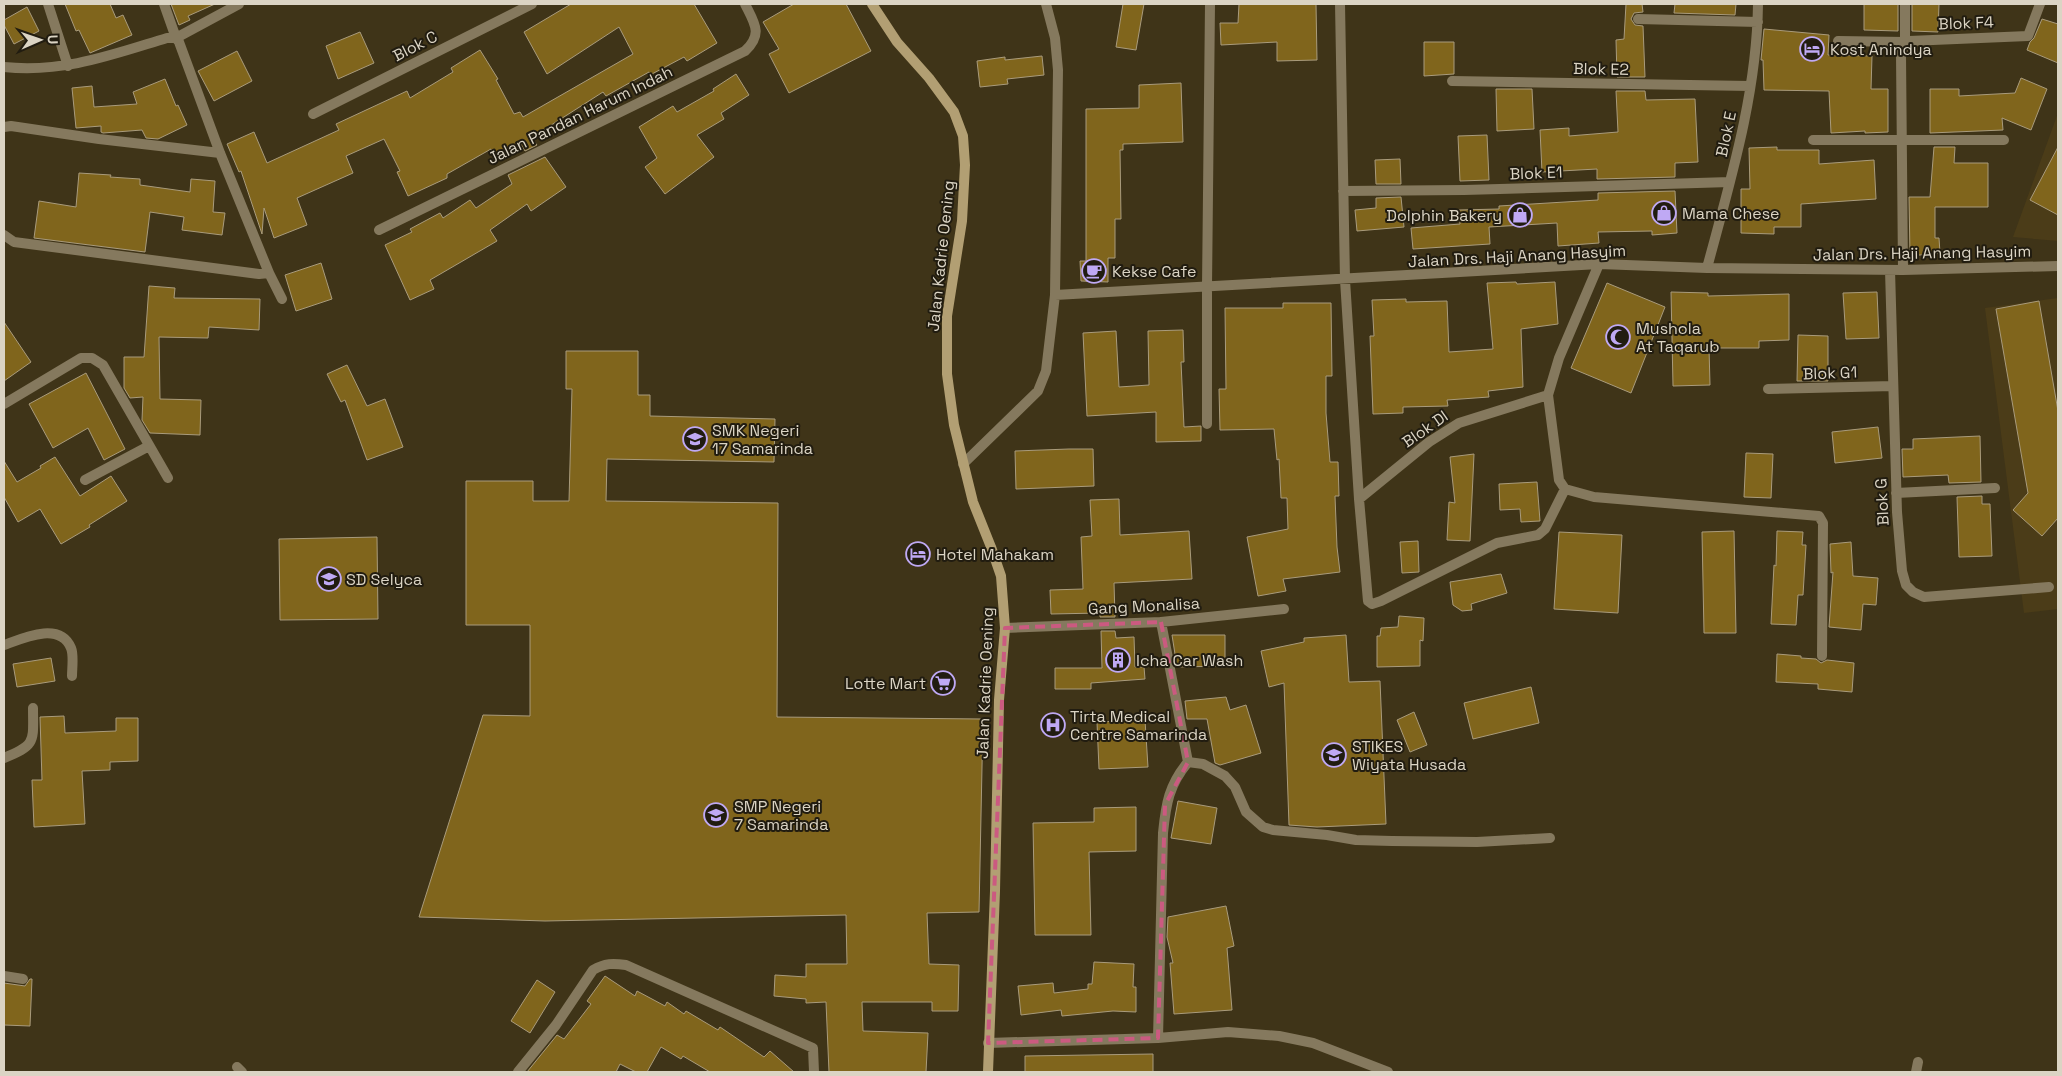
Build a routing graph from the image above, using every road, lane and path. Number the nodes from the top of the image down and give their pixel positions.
1 (48, 4) edge
2 (164, 4) edge
3 (239, 4) edge
4 (532, 4) edge
5 (745, 4) edge
6 (872, 4) edge
7 (1046, 4) edge
8 (1210, 4) edge
9 (1340, 4) edge
10 (1758, 4) edge
11 (1905, 4) edge
12 (2040, 4) edge
13 (1638, 19) dead end
14 (1758, 22) junction
15 (176, 38) junction
16 (1838, 41) dead end
17 (1905, 42) junction
18 (68, 66) junction
19 (4, 67) edge
20 (1452, 81) dead end
21 (1750, 86) junction
22 (313, 114) dead end
23 (4, 127) edge
24 (1813, 140) dead end
25 (2004, 140) dead end
26 (1902, 141) junction
27 (220, 153) junction
28 (1730, 182) junction
29 (1343, 191) junction
30 (378, 230) dead end
31 (4, 235) edge
32 (1599, 264) junction
33 (2058, 266) edge
34 (1707, 268) junction
35 (1890, 270) junction
36 (1903, 270) junction
37 (270, 273) junction
38 (1344, 280) junction
39 (1207, 286) junction
40 (1055, 295) junction
41 (282, 299) dead end
42 (1893, 386) junction
43 (1768, 389) dead end
44 (1548, 395) junction
45 (4, 404) edge
46 (1207, 424) dead end
47 (149, 446) junction
48 (964, 464) junction
49 (168, 478) dead end
50 (85, 480) dead end
51 (1995, 488) dead end
52 (1565, 489) junction
53 (1896, 493) junction
54 (1359, 499) junction
55 (2050, 587) dead end
56 (1284, 609) dead end
57 (1160, 622) junction
58 (1005, 628) junction
59 (4, 645) edge
60 (1822, 656) dead end
61 (72, 676) dead end
62 (32, 708) dead end
63 (4, 758) edge
64 (1188, 762) junction
65 (1550, 838) dead end
66 (4, 976) edge
67 (24, 979) dead end
68 (1158, 1038) junction
69 (988, 1043) junction
70 (518, 1072) edge
71 (814, 1072) edge
72 (988, 1072) edge
73 (1388, 1072) edge

1 - 18 street
2 - 15 street
3 - 15 street
4 - 22 street, Blok C
5 - 30 street, Jalan Pandan Harum Indah
6 - 48 main road, Jalan Kadrie Oening
7 - 40 street
8 - 39 street
9 - 29 street
10 - 14 street, Blok E
11 - 17 street
12 - 17 street, Blok F4
13 - 14 street
14 - 21 street, Blok E
15 - 18 street
15 - 27 street
16 - 17 street, Blok F4
17 - 26 street
18 - 19 street
20 - 21 street, Blok E2
21 - 28 street, Blok E
23 - 27 street
24 - 26 street
25 - 26 street
26 - 36 street
27 - 37 street
28 - 29 street, Blok E1
28 - 34 street, Blok E
29 - 38 street
31 - 37 street
32 - 34 street, Jalan Drs. Haji Anang Hasyim
32 - 38 street, Jalan Drs. Haji Anang Hasyim
32 - 44 street
33 - 36 street, Jalan Drs. Haji Anang Hasyim
34 - 35 street, Jalan Drs. Haji Anang Hasyim
35 - 36 street, Jalan Drs. Haji Anang Hasyim
35 - 42 street, Blok G
37 - 41 street
38 - 39 street, Jalan Drs. Haji Anang Hasyim
38 - 54 street
39 - 40 street, Jalan Drs. Haji Anang Hasyim
39 - 46 street
40 - 48 street
42 - 43 street, Blok G1
42 - 53 street, Blok G
44 - 52 street
44 - 54 street, Blok DI
45 - 47 street
47 - 49 street
47 - 50 street
48 - 58 main road, Jalan Kadrie Oening
51 - 53 street
52 - 54 street
52 - 60 street
53 - 55 street, Blok G
56 - 57 street, Gang Monalisa
57 - 58 street, Gang Monalisa
57 - 64 street
58 - 69 main road, Jalan Kadrie Oening
59 - 61 street
62 - 63 street
64 - 65 street
64 - 68 street
66 - 67 street
68 - 69 street
68 - 73 street
69 - 72 main road, Jalan Kadrie Oening
70 - 71 street

